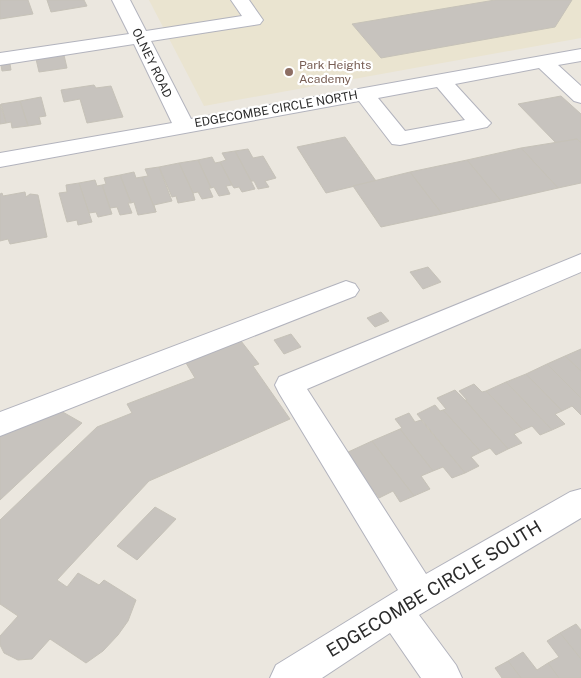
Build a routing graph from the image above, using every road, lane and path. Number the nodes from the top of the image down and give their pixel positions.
1 (121, 0) edge
2 (240, 0) edge
3 (139, 36) junction
4 (581, 55) edge
5 (0, 59) edge
6 (543, 62) junction
7 (441, 80) junction
8 (364, 94) junction
9 (581, 97) edge
10 (184, 126) junction
11 (0, 160) edge
12 (581, 262) edge
13 (346, 290) dead end
14 (0, 424) edge
15 (581, 502) edge
16 (407, 602) junction
17 (289, 678) edge
18 (443, 678) edge

1 - 3 street, OLNEY ROAD
2 - 3 street
3 - 5 street
3 - 10 street, OLNEY ROAD
4 - 6 street, EDGECOMBE CIRCLE NORTH
6 - 7 street, EDGECOMBE CIRCLE NORTH
6 - 9 street
7 - 8 street, EDGECOMBE CIRCLE NORTH
7 - 8 street
8 - 10 street, EDGECOMBE CIRCLE NORTH
10 - 11 street, EDGECOMBE CIRCLE NORTH
12 - 16 street
13 - 14 street
15 - 16 street, EDGECOMBE CIRCLE SOUTH
16 - 17 street, EDGECOMBE CIRCLE SOUTH
16 - 18 street

